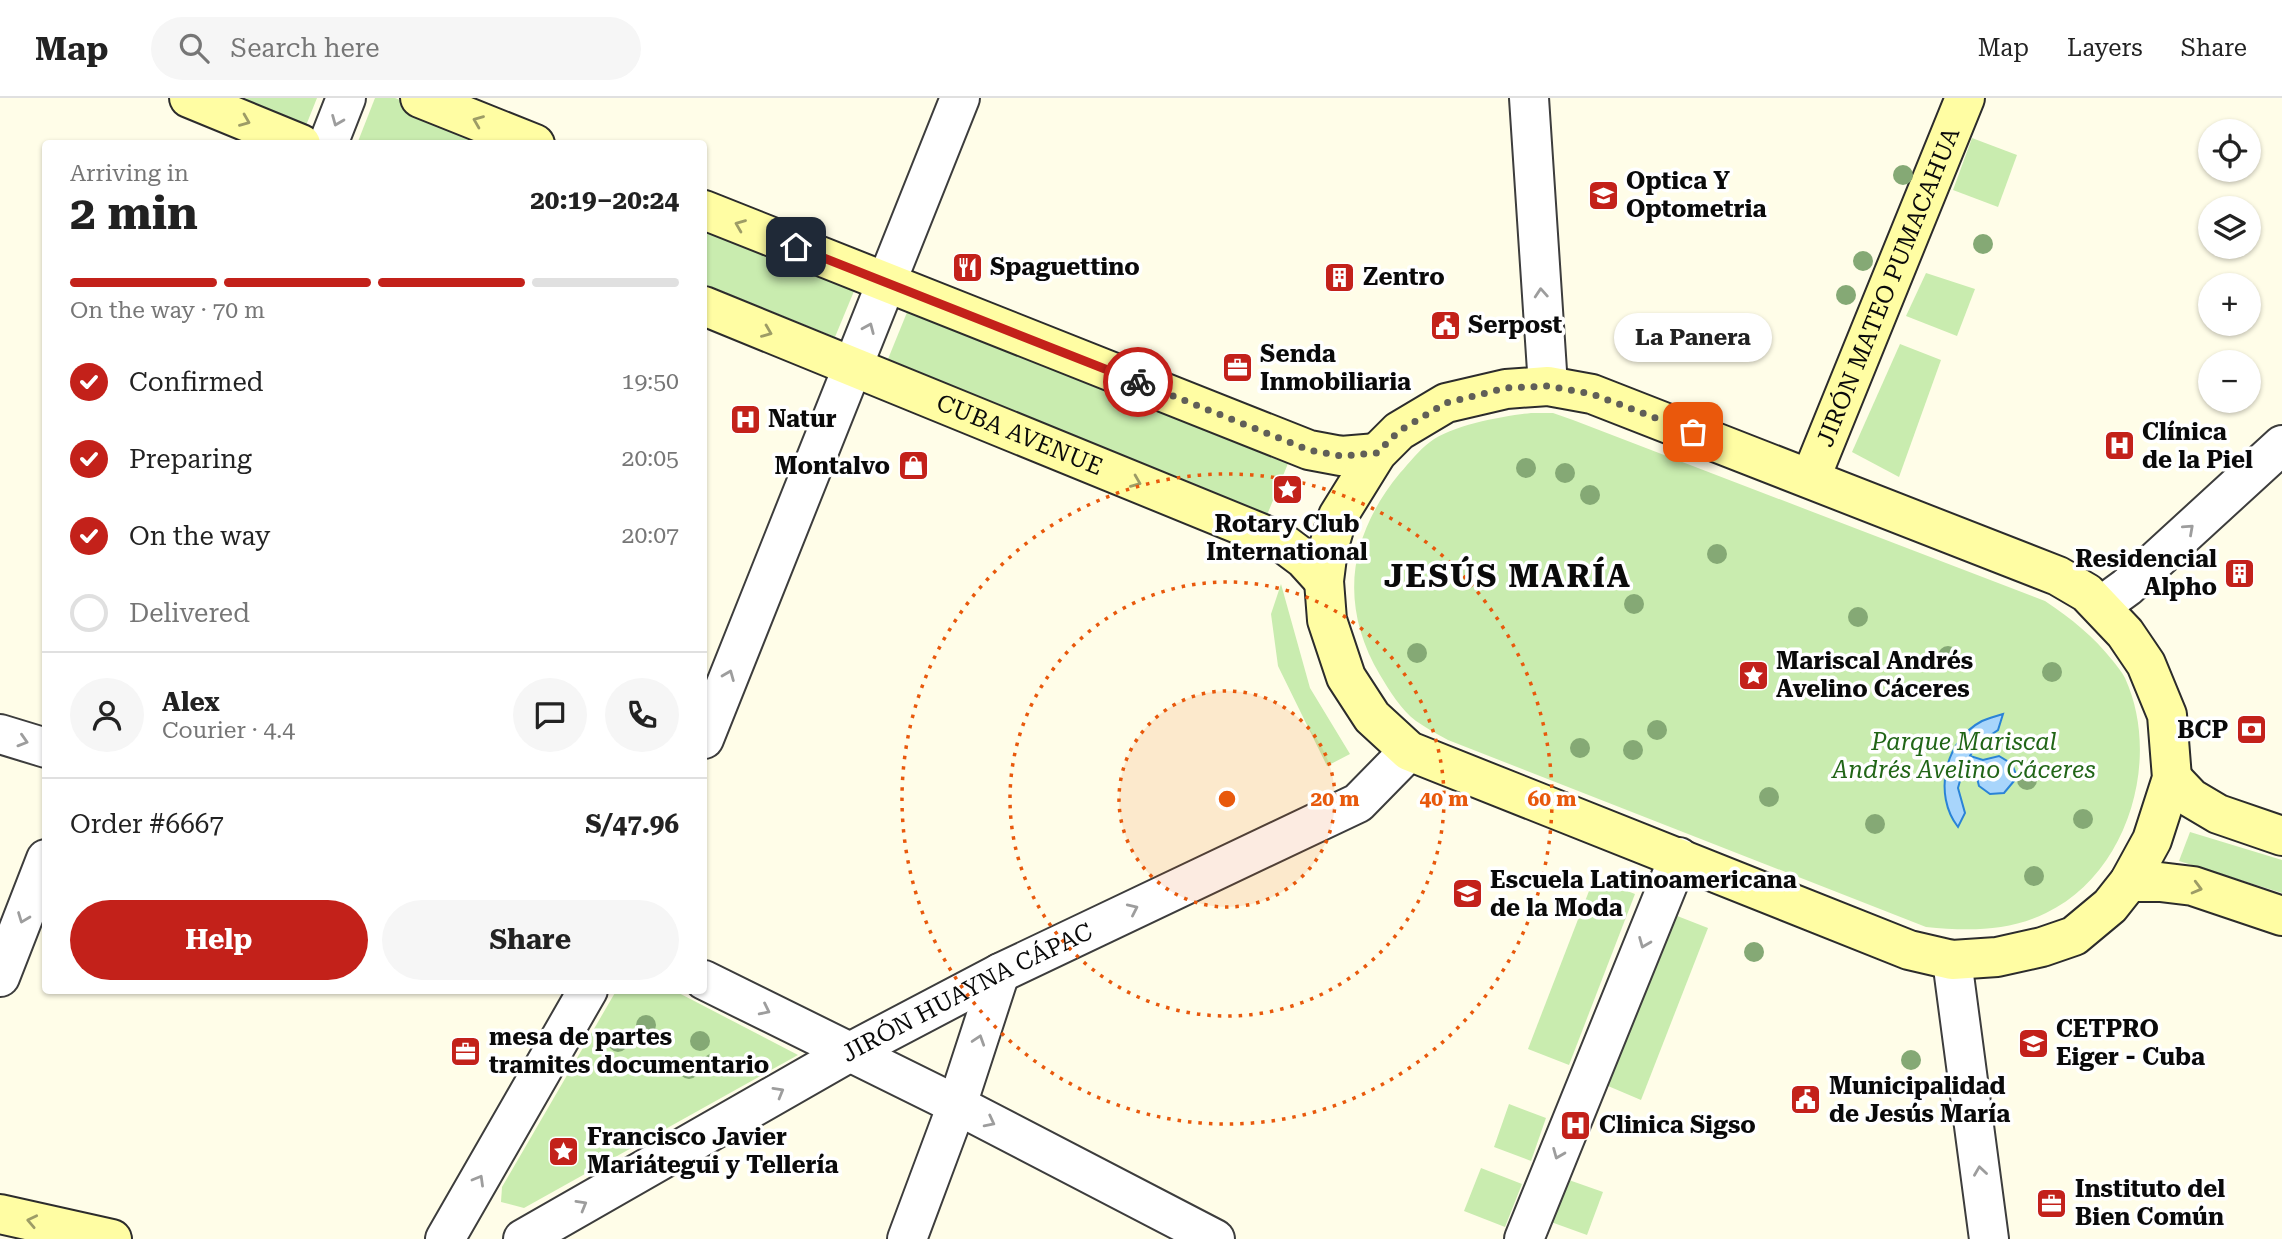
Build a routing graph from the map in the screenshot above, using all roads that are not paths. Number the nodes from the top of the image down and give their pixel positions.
1 (189, 98) edge
2 (346, 98) edge
3 (420, 98) edge
4 (960, 98) edge
5 (1529, 98) edge
6 (1965, 98) edge
7 (291, 140) edge
8 (330, 140) edge
9 (525, 140) edge
10 (707, 211) edge
11 (888, 283) junction
12 (707, 307) edge
13 (853, 367) junction
14 (1548, 386) junction
15 (2282, 445) edge
16 (1377, 453) junction
17 (1811, 477) junction
18 (1324, 581) junction
19 (2101, 606) junction
20 (707, 732) edge
21 (0, 734) edge
22 (42, 747) edge
23 (1409, 751) junction
24 (2172, 778) junction
25 (2282, 836) edge
26 (1679, 857) junction
27 (42, 869) edge
28 (2129, 882) junction
29 (2282, 916) edge
30 (1952, 960) junction
31 (1000, 973) junction
32 (0, 977) edge
33 (707, 981) edge
34 (586, 994) edge
35 (850, 1052) junction
36 (957, 1105) junction
37 (0, 1214) edge
38 (112, 1239) edge
39 (445, 1239) edge
40 (523, 1239) edge
41 (907, 1239) edge
42 (1215, 1239) edge
43 (1524, 1239) edge
44 (1989, 1239) edge

1 -> 7 main road
2 -> 8 street
9 -> 3 main road
4 - 11 street
14 -> 5 street
6 - 17 main road, JIRÓN MATEO PUMACAHUA
11 -> 10 main road
13 -> 11 street
11 - 16 main road
12 -> 13 main road, CUBA AVENUE
13 -> 18 main road, CUBA AVENUE
20 -> 13 street
14 - 16 main road
14 - 17 main road
19 -> 15 street
16 - 18 main road
17 - 19 main road
18 - 23 main road
19 - 24 main road
21 -> 22 street
23 - 26 main road
31 -> 23 street, JIRÓN HUAYNA CÁPAC
24 - 25 main road
24 - 28 main road
26 - 30 main road
26 -> 43 street
27 -> 32 street
28 -> 29 main road
28 - 30 main road
44 -> 30 street
31 - 35 street, JIRÓN HUAYNA CÁPAC
36 -> 31 street
33 -> 35 street
39 -> 34 street
35 - 36 street
40 -> 35 street, JIRÓN HUAYNA CÁPAC
36 - 41 street
36 -> 42 street
38 -> 37 main road

